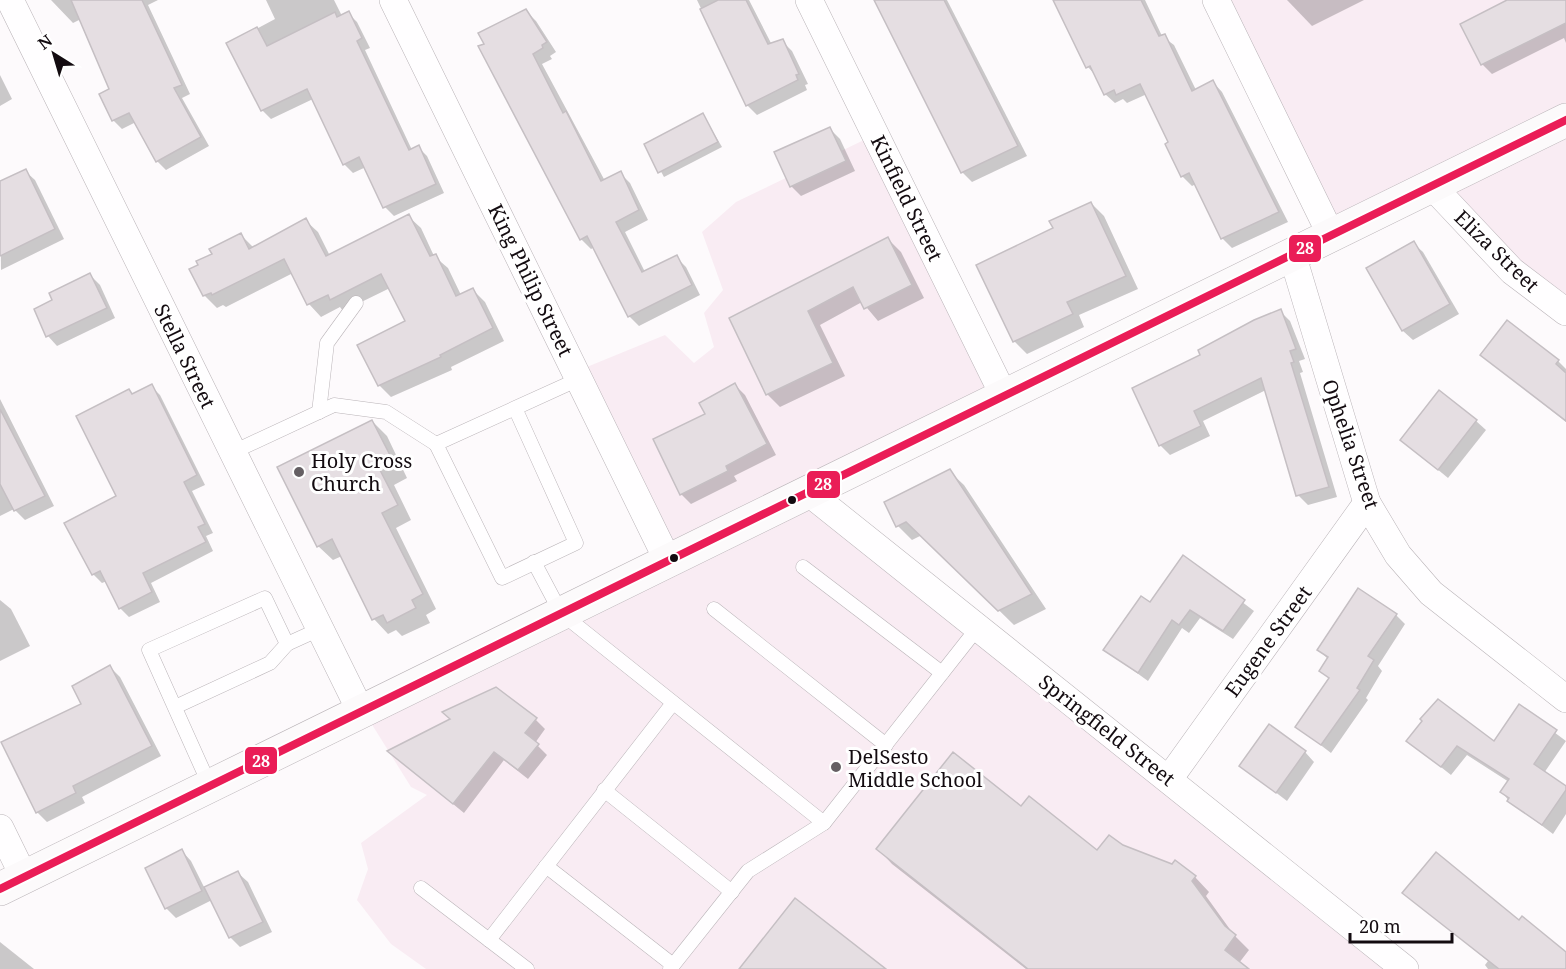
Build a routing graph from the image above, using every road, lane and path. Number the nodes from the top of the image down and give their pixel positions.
1 (10, 0) edge
2 (393, 0) edge
3 (809, 0) edge
4 (1216, 0) edge
5 (1566, 120) edge
6 (1432, 186) junction
7 (1331, 235) junction
8 (1292, 254) junction
9 (356, 303) dead end
10 (1566, 312) edge
11 (579, 380) junction
12 (1004, 396) junction
13 (515, 408) junction
14 (319, 412) junction
15 (436, 444) junction
16 (232, 452) junction
17 (808, 492) junction
18 (1367, 503) junction
19 (668, 561) junction
20 (534, 562) junction
21 (803, 567) dead end
22 (714, 609) dead end
23 (561, 613) junction
24 (979, 626) junction
25 (320, 629) junction
26 (287, 644) junction
27 (942, 673) junction
28 (1566, 699) edge
29 (673, 703) junction
30 (175, 706) junction
31 (360, 712) junction
32 (886, 744) junction
33 (1169, 779) junction
34 (210, 786) junction
35 (604, 790) junction
36 (824, 823) junction
37 (0, 828) edge
38 (546, 866) junction
39 (12, 883) edge
40 (421, 888) dead end
41 (732, 892) junction
42 (489, 940) junction
43 (671, 967) edge
44 (527, 969) edge
45 (1405, 969) edge

1 - 16 street, Stella Street
2 - 11 street, King Philip Street
3 - 12 street, Kinfield Street
4 - 7 street
5 - 6 main road
6 - 7 main road
6 - 10 street, Eliza Street
7 - 8 main road
8 - 12 main road
8 - 18 street, Ophelia Street
9 - 14 lane
11 - 13 lane
11 - 19 street, King Philip Street
12 - 17 main road
13 - 15 lane
13 - 20 lane
14 - 15 lane
14 - 16 lane
15 - 20 lane
16 - 25 street, Stella Street
17 - 19 main road
17 - 24 street, Springfield Street
18 - 28 street, Ophelia Street
18 - 33 street, Eugene Street
19 - 23 main road
20 - 23 lane
21 - 27 lane
22 - 32 lane
23 - 29 lane
23 - 31 main road
24 - 27 lane
24 - 33 street, Springfield Street
25 - 26 lane
25 - 31 street, Stella Street
26 - 30 lane
26 - 30 lane
27 - 32 lane
29 - 35 lane
29 - 36 lane
30 - 34 lane
31 - 34 main road
32 - 36 lane
33 - 45 street, Springfield Street
34 - 39 main road
35 - 38 lane
35 - 41 lane
36 - 41 lane
37 - 39 street
38 - 42 lane
38 - 43 lane
40 - 42 lane
41 - 43 lane
42 - 44 lane

